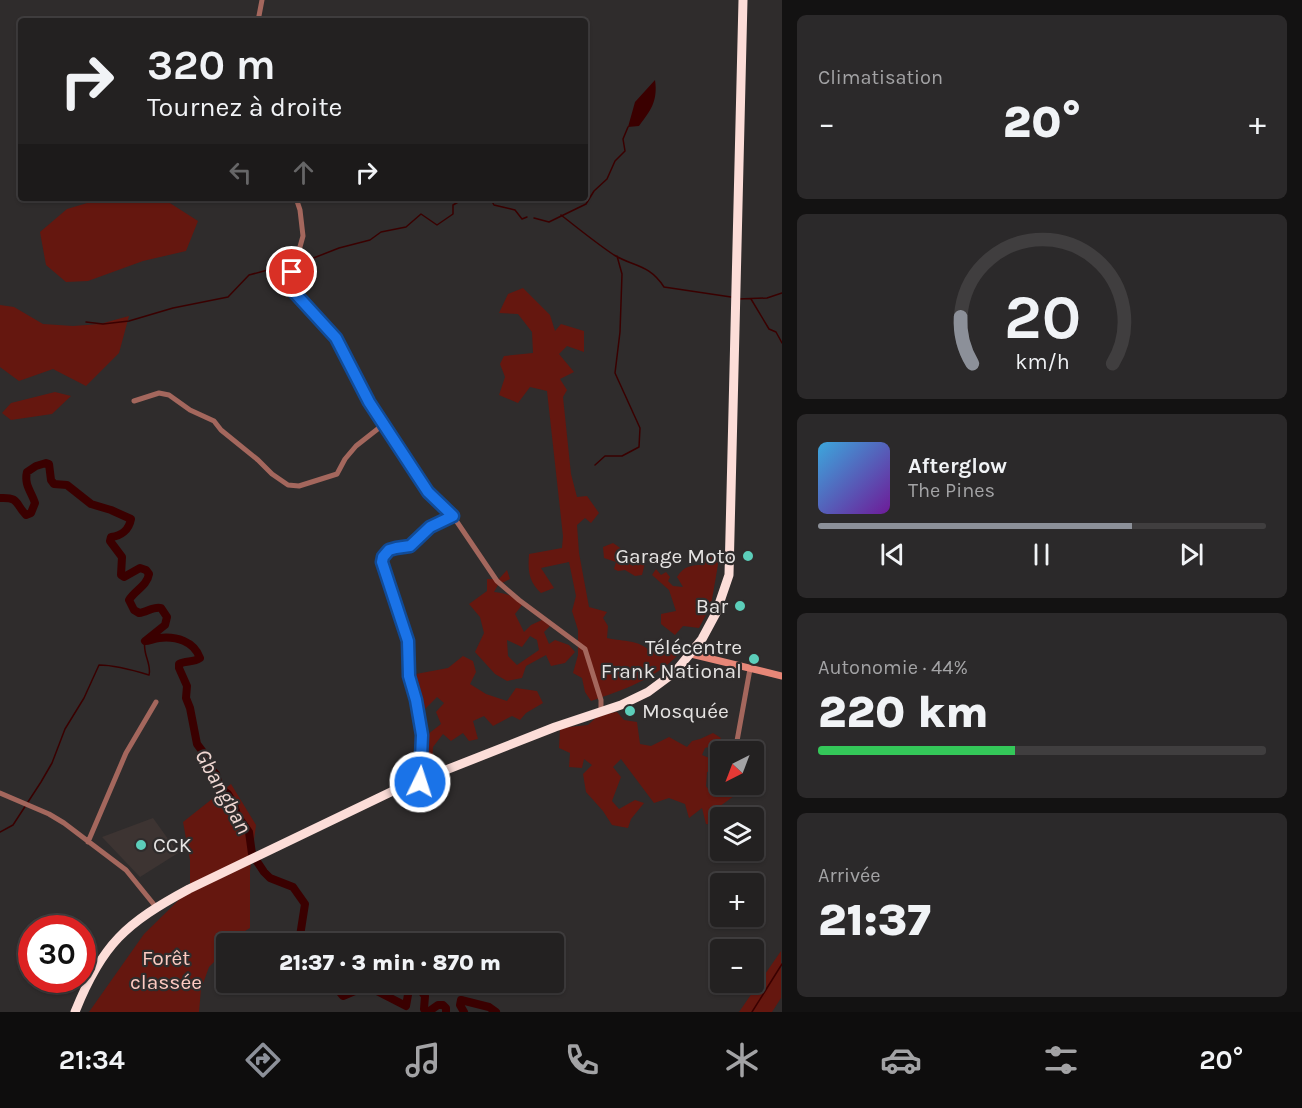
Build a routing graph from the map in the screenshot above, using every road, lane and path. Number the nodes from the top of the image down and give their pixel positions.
1 (262, 0) edge
2 (743, 0) edge
3 (259, 18) edge
4 (297, 201) edge
5 (134, 401) dead end
6 (384, 424) junction
7 (453, 516) junction
8 (691, 654) junction
9 (750, 669) junction
10 (782, 676) edge
11 (156, 702) dead end
12 (601, 712) junction
13 (737, 741) edge
14 (420, 782) junction
15 (0, 793) edge
16 (88, 842) junction
17 (156, 906) junction
18 (75, 1012) edge

1 - 3 street
2 - 8 highway
4 - 6 street
5 - 6 street
6 - 7 street
7 - 12 street
7 - 14 street
8 - 9 street
8 - 12 highway
9 - 10 street
9 - 13 street
11 - 16 street
12 - 14 highway
14 - 17 highway
15 - 16 street
16 - 17 street
17 - 18 highway

